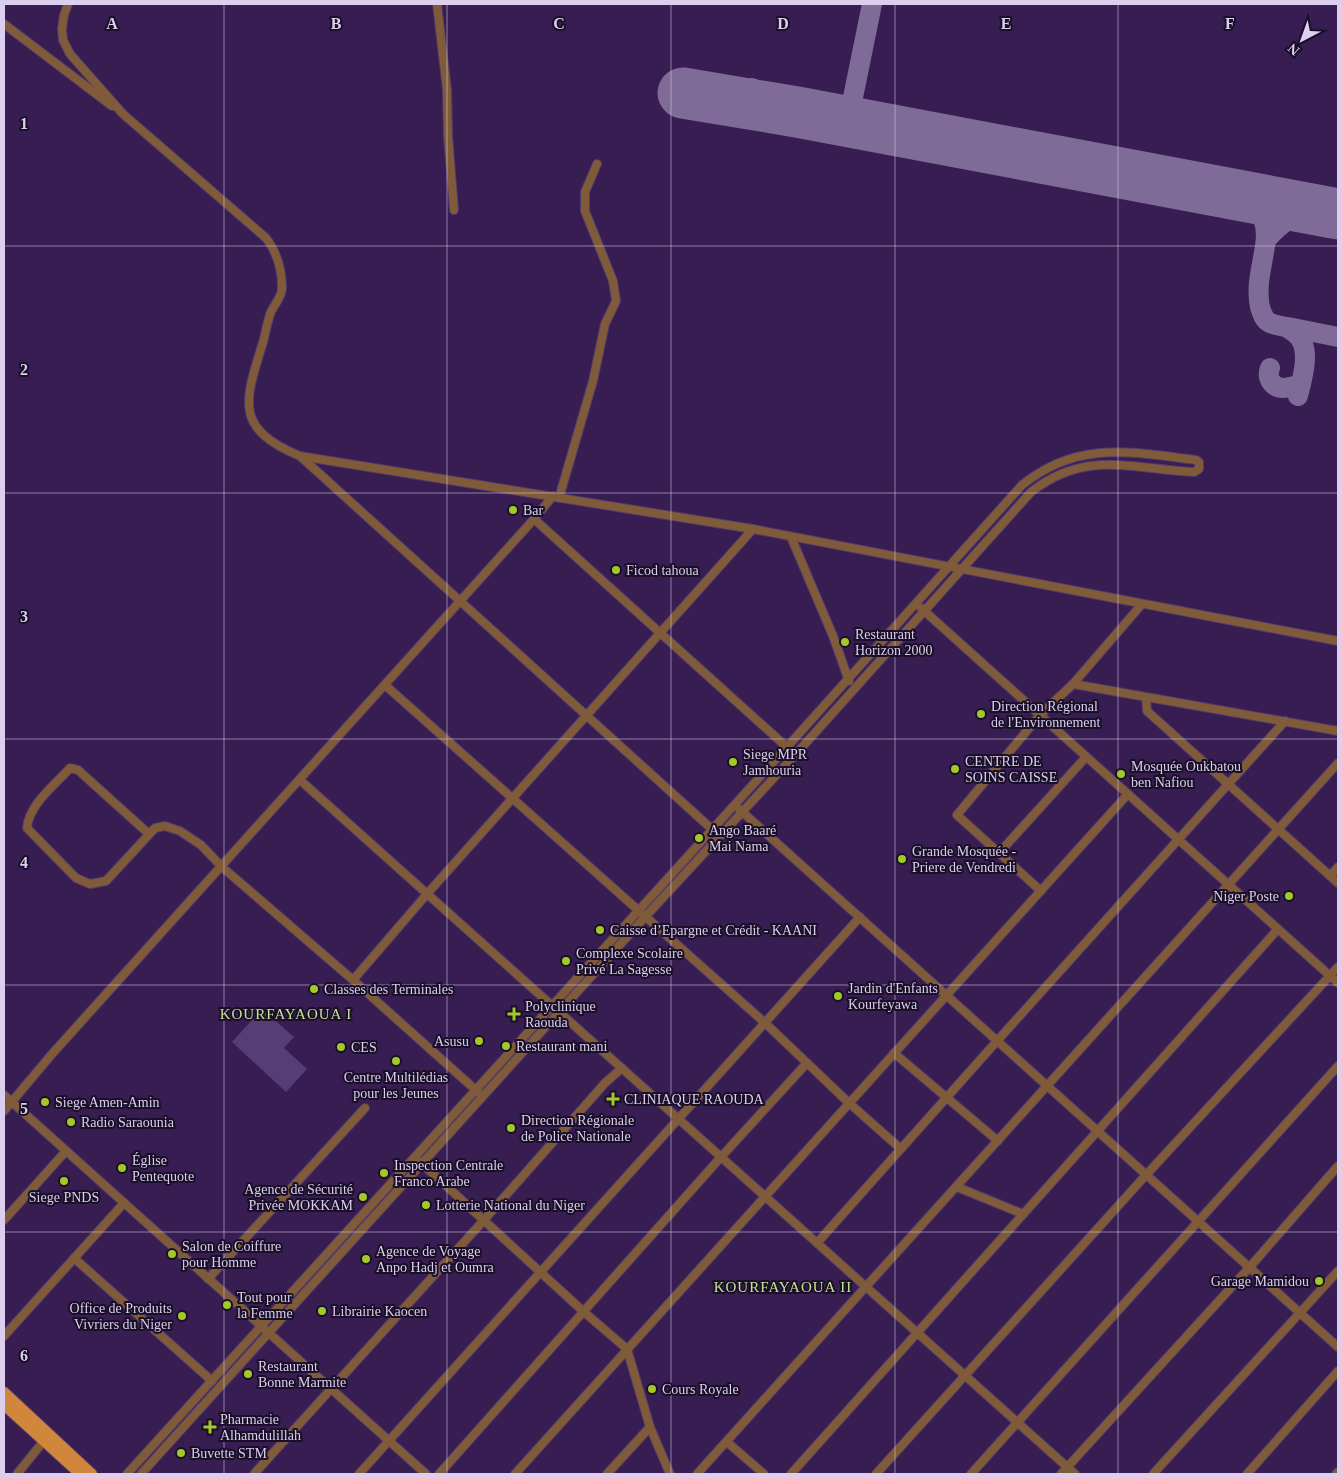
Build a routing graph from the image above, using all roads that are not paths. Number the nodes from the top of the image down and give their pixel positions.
1 (68, 4) edge
2 (437, 4) edge
3 (4, 24) edge
4 (123, 114) junction
5 (597, 164) dead end
6 (454, 210) dead end
7 (300, 456) junction
8 (556, 497) junction
9 (534, 519) junction
10 (753, 529) junction
11 (791, 537) junction
12 (949, 566) junction
13 (962, 568) junction
14 (460, 601) junction
15 (916, 604) junction
16 (1142, 604) junction
17 (924, 611) junction
18 (659, 634) junction
19 (1338, 642) edge
20 (848, 678) junction
21 (1073, 684) junction
22 (385, 685) junction
23 (852, 690) junction
24 (1146, 697) junction
25 (1040, 715) junction
26 (586, 716) junction
27 (1285, 722) junction
28 (1338, 731) edge
29 (787, 748) junction
30 (795, 755) junction
31 (1086, 757) junction
32 (1338, 763) edge
33 (300, 780) junction
34 (1228, 785) junction
35 (1128, 794) junction
36 (512, 798) junction
37 (734, 804) junction
38 (742, 812) junction
39 (712, 829) junction
40 (1278, 829) junction
41 (149, 834) junction
42 (720, 836) junction
43 (1179, 840) junction
44 (999, 854) junction
45 (222, 867) junction
46 (1338, 868) edge
47 (1330, 876) junction
48 (1338, 883) edge
49 (1229, 885) junction
50 (1041, 891) junction
51 (427, 894) junction
52 (638, 911) junction
53 (645, 917) junction
54 (860, 917) junction
55 (1278, 929) junction
56 (598, 954) junction
57 (605, 961) junction
58 (1338, 967) edge
59 (1330, 976) junction
60 (353, 980) junction
61 (1338, 983) edge
62 (946, 996) junction
63 (552, 1005) junction
64 (559, 1012) junction
65 (764, 1022) junction
66 (997, 1041) junction
67 (894, 1053) junction
68 (807, 1064) junction
69 (1338, 1066) edge
70 (622, 1068) junction
71 (1047, 1086) junction
72 (475, 1090) junction
73 (4, 1095) edge
74 (483, 1097) junction
75 (946, 1098) junction
76 (12, 1103) junction
77 (849, 1103) junction
78 (365, 1108) dead end
79 (4, 1112) edge
80 (678, 1119) junction
81 (1097, 1131) junction
82 (998, 1141) junction
83 (900, 1149) junction
84 (66, 1151) junction
85 (414, 1157) junction
86 (721, 1157) junction
87 (422, 1164) junction
88 (1338, 1166) edge
89 (1146, 1175) junction
90 (957, 1187) junction
91 (765, 1196) junction
92 (124, 1203) junction
93 (1023, 1214) junction
94 (4, 1220) edge
95 (484, 1220) junction
96 (1198, 1222) junction
97 (817, 1243) junction
98 (74, 1258) junction
99 (1249, 1268) junction
100 (1338, 1271) edge
101 (541, 1273) junction
102 (208, 1279) junction
103 (866, 1287) junction
104 (584, 1312) junction
105 (1300, 1313) junction
106 (261, 1326) junction
107 (268, 1333) junction
108 (917, 1333) junction
109 (4, 1336) edge
110 (1338, 1347) edge
111 (627, 1349) junction
112 (1338, 1371) edge
113 (965, 1376) junction
114 (212, 1381) junction
115 (331, 1389) junction
116 (4, 1392) edge
117 (4, 1405) edge
118 (1017, 1422) junction
119 (650, 1426) junction
120 (43, 1442) junction
121 (390, 1442) junction
122 (727, 1442) junction
123 (1068, 1468) junction
124 (17, 1474) edge
125 (80, 1474) edge
126 (92, 1474) edge
127 (127, 1474) edge
128 (141, 1474) edge
129 (254, 1474) edge
130 (359, 1474) edge
131 (426, 1474) edge
132 (439, 1474) edge
133 (516, 1474) edge
134 (607, 1474) edge
135 (670, 1474) edge
136 (697, 1474) edge
137 (764, 1474) edge
138 (791, 1474) edge
139 (876, 1474) edge
140 (971, 1474) edge
141 (1061, 1474) edge
142 (1075, 1474) edge
143 (1153, 1474) edge
144 (1247, 1474) edge

1 - 4 street
2 - 6 street
3 - 4 street
4 - 7 street
5 - 8 street
7 - 8 street
7 - 14 street
8 - 9 street
8 - 10 street
9 - 14 street
9 - 18 street
10 - 11 street
10 - 18 street
11 - 12 street
11 - 20 street
12 - 13 street
12 - 13 street
12 - 15 street
13 - 16 street
13 - 17 street
14 - 22 street
14 - 26 street
15 - 17 street
15 - 20 street
16 - 19 street
16 - 21 street
17 - 23 street
17 - 25 street
18 - 26 street
18 - 29 street
20 - 23 street
20 - 29 street
21 - 24 street
21 - 25 street
22 - 33 street
22 - 36 street
23 - 30 street
24 - 27 street
24 - 34 street
25 - 31 street
25 - 44 street
26 - 36 street
26 - 39 street
27 - 28 street
27 - 34 street
29 - 30 street
29 - 37 street
30 - 38 street
31 - 35 street
31 - 44 street
32 - 40 street
33 - 45 street
33 - 51 street
34 - 40 street
34 - 43 street
35 - 43 street
35 - 50 street
36 - 51 street
36 - 52 street
37 - 38 street
37 - 39 street
38 - 42 street
38 - 54 street
39 - 42 street
39 - 52 street
40 - 47 street
40 - 49 street
41 - 41 street
41 - 45 street
42 - 53 street
43 - 49 street
43 - 66 street
44 - 50 street
45 - 60 street
45 - 76 street
46 - 47 street
47 - 48 street
49 - 55 street
49 - 71 street
50 - 62 street
51 - 60 street
51 - 63 street
52 - 53 street
52 - 56 street
53 - 57 street
53 - 65 street
54 - 62 street
54 - 65 street
55 - 59 street
55 - 81 street
56 - 57 street
56 - 63 street
57 - 64 street
58 - 59 street
59 - 61 street
59 - 89 street
60 - 72 street
62 - 66 street
62 - 67 street
63 - 64 street
63 - 72 street
64 - 70 street
64 - 74 street
65 - 68 street
65 - 80 street
66 - 71 street
66 - 75 street
67 - 75 street
67 - 77 street
68 - 77 street
68 - 86 street
69 - 96 street
70 - 80 street
70 - 95 street
71 - 81 street
71 - 82 street
72 - 74 street
72 - 85 street
73 - 76 street
74 - 87 street
75 - 82 street
75 - 83 street
76 - 79 street
76 - 84 street
77 - 83 street
77 - 91 street
78 - 102 street
80 - 86 street
80 - 101 street
81 - 89 street
81 - 93 street
82 - 90 street
83 - 97 street
84 - 92 street
84 - 94 street
85 - 87 street
85 - 106 street
86 - 91 street
86 - 104 street
87 - 95 street
87 - 107 street
88 - 99 street
89 - 96 street
89 - 113 street
90 - 93 street
90 - 103 street
91 - 97 street
91 - 111 street
92 - 98 street
92 - 102 street
93 - 108 street
95 - 101 street
95 - 115 street
96 - 99 street
96 - 118 street
97 - 103 street
98 - 109 street
98 - 114 street
99 - 105 street
99 - 123 street
100 - 105 street
101 - 104 street
101 - 121 street
102 - 106 street
103 - 108 street
103 - 122 street
104 - 111 street
104 - 132 street
105 - 110 street
105 - 143 street
106 - 107 street
106 - 114 street
107 - 115 street
107 - 128 street
108 - 113 street
108 - 138 street
111 - 119 street
111 - 133 street
112 - 144 street
113 - 118 street
113 - 139 street
114 - 127 street
115 - 121 street
115 - 129 street
116 - 126 main road
117 - 120 main road
118 - 123 street
118 - 140 street
119 - 134 street
119 - 135 street
120 - 124 street
120 - 125 main road
121 - 130 street
121 - 131 street
122 - 136 street
122 - 137 street
123 - 141 street
123 - 142 street

